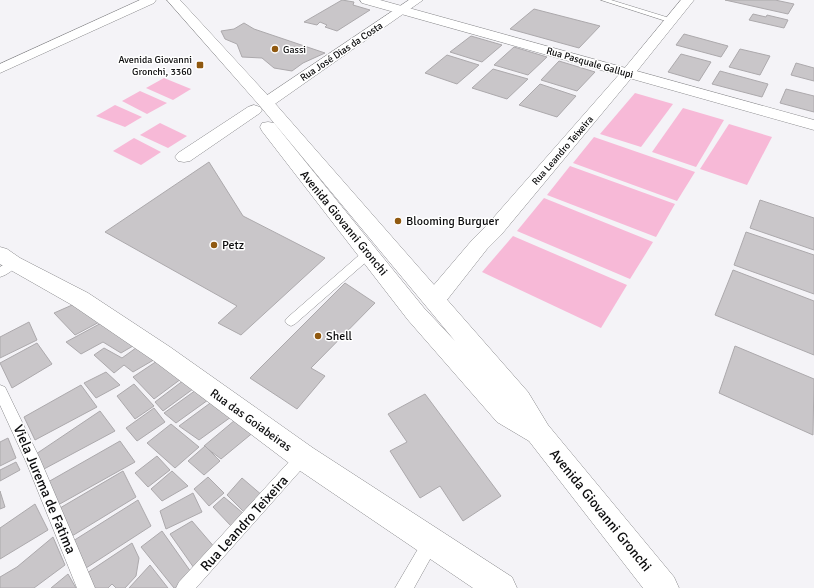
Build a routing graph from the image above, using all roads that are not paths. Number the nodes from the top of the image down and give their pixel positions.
1 (150, 0) edge
2 (160, 0) edge
3 (173, 0) edge
4 (366, 0) edge
5 (417, 0) edge
6 (604, 0) edge
7 (688, 0) edge
8 (402, 10) junction
9 (672, 20) junction
10 (0, 69) edge
11 (628, 73) junction
12 (260, 106) junction
13 (814, 125) edge
14 (184, 157) dead end
15 (362, 245) junction
16 (4, 263) edge
17 (435, 299) junction
18 (291, 321) dead end
19 (0, 391) edge
20 (539, 433) junction
21 (302, 458) junction
22 (431, 543) junction
23 (86, 588) edge
24 (185, 588) edge
25 (404, 588) edge
26 (500, 588) edge
27 (663, 588) edge

1 - 10 main road
2 - 12 main road, Avenida Giovanni Gronchi
3 - 12 main road, Avenida Giovanni Gronchi
4 - 8 main road, Rua Pasquale Gallupi
5 - 8 main road, Rua José Dias da Costa
6 - 9 lane
7 - 9 main road, Rua Leandro Teixeira
8 - 11 main road, Rua Pasquale Gallupi
8 - 12 main road, Rua José Dias da Costa
9 - 11 main road, Rua Leandro Teixeira
11 - 13 main road, Rua Pasquale Gallupi
11 - 17 main road, Rua Leandro Teixeira
12 - 14 main road, Rua José Dias da Costa
12 - 15 main road, Avenida Giovanni Gronchi
12 - 17 main road, Avenida Giovanni Gronchi
15 - 17 main road
15 - 18 lane
15 - 20 main road, Avenida Giovanni Gronchi
16 - 21 main road, Rua das Goiabeiras
17 - 20 main road, Avenida Giovanni Gronchi
19 - 23 lane, Viela Jurema de Fatima
20 - 27 main road, Avenida Giovanni Gronchi
21 - 22 main road, Rua das Goiabeiras
21 - 24 lane, Rua Leandro Teixeira
22 - 25 lane
22 - 26 main road, Rua das Goiabeiras

